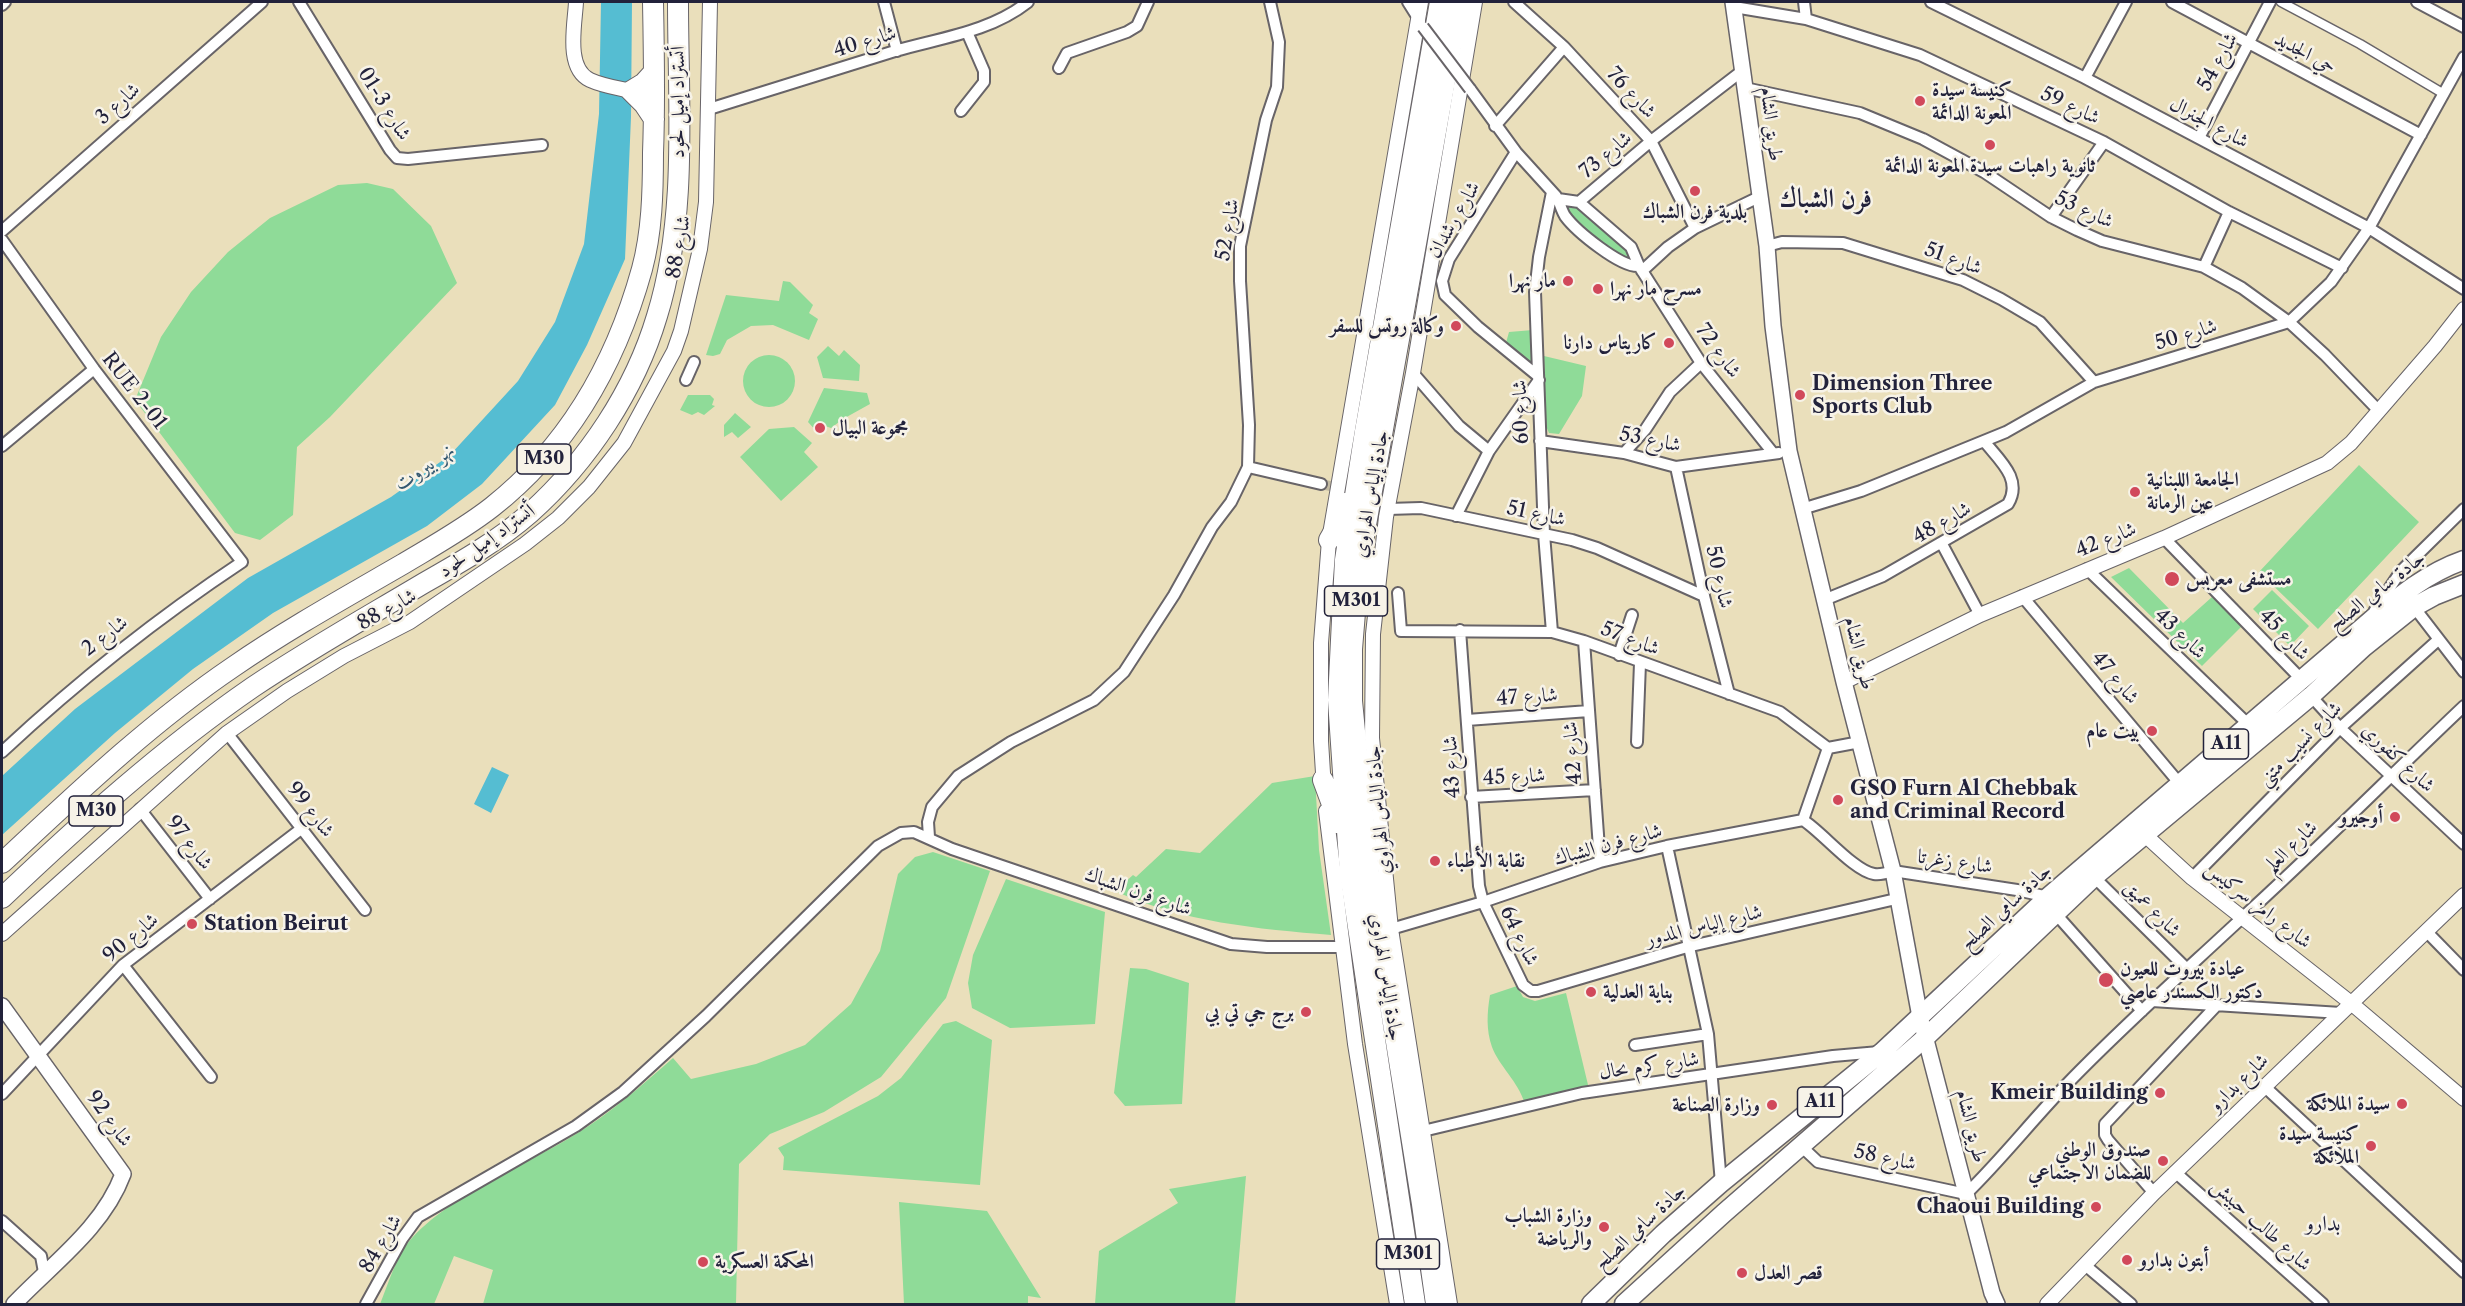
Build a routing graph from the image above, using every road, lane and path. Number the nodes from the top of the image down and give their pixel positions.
1 (5, 2) edge
2 (260, 2) edge
3 (576, 2) edge
4 (654, 2) edge
5 (678, 2) edge
6 (710, 2) edge
7 (884, 2) edge
8 (1028, 2) edge
9 (1148, 2) edge
10 (1271, 2) edge
11 (1407, 2) edge
12 (1420, 2) edge
13 (1440, 2) edge
14 (1459, 2) edge
15 (1475, 2) edge
16 (1514, 2) edge
17 (1804, 2) edge
18 (1931, 2) edge
19 (2126, 2) edge
20 (2172, 2) edge
21 (2270, 2) edge
22 (2281, 2) edge
23 (2417, 2) edge
24 (302, 3) edge
25 (1733, 4) edge
26 (2, 5) edge
27 (1806, 19) junction
28 (1421, 23) junction
29 (2463, 27) edge
30 (967, 32) junction
31 (2249, 43) junction
32 (1564, 47) junction
33 (897, 51) junction
34 (2463, 57) edge
35 (1059, 68) dead end
36 (1743, 71) junction
37 (654, 72) junction
38 (2085, 78) junction
39 (1745, 88) junction
40 (631, 91) junction
41 (2444, 94) junction
42 (710, 109) junction
43 (961, 111) dead end
44 (654, 119) junction
45 (1495, 126) junction
46 (2421, 135) junction
47 (2199, 138) junction
48 (1651, 141) junction
49 (2104, 142) junction
50 (542, 146) dead end
51 (1516, 152) junction
52 (1555, 195) junction
53 (1759, 197) junction
54 (1579, 202) junction
55 (2229, 212) junction
56 (2051, 217) junction
57 (1695, 228) junction
58 (2369, 228) junction
59 (2, 231) edge
60 (2, 240) edge
61 (1767, 246) junction
62 (2204, 267) junction
63 (1641, 268) junction
64 (2342, 268) junction
65 (2463, 290) edge
66 (2463, 309) edge
67 (2289, 322) junction
68 (694, 362) dead end
69 (1701, 363) junction
70 (94, 369) junction
71 (1413, 373) junction
72 (1539, 378) junction
73 (686, 380) dead end
74 (2094, 382) junction
75 (2379, 411) junction
76 (1365, 431) junction
77 (1540, 441) junction
78 (1984, 441) junction
79 (2, 446) edge
80 (1489, 451) junction
81 (1790, 451) junction
82 (1624, 453) junction
83 (1773, 453) junction
84 (1378, 458) junction
85 (1248, 467) junction
86 (1676, 467) junction
87 (1321, 484) tunnel mouth
88 (1392, 505) junction
89 (1802, 509) junction
90 (2463, 509) edge
91 (1456, 516) junction
92 (1544, 534) junction
93 (2164, 538) junction
94 (1329, 540) junction
95 (1942, 544) junction
96 (2463, 560) edge
97 (242, 562) joint
98 (2087, 569) junction
99 (2463, 584) edge
100 (1398, 593) dead end
101 (1704, 596) junction
102 (2022, 596) junction
103 (1376, 597) junction
104 (1824, 600) junction
105 (2414, 607) junction
106 (1632, 615) dead end
107 (1980, 615) junction
108 (2370, 621) junction
109 (1460, 630) junction
110 (1552, 632) junction
111 (1373, 634) joint
112 (2438, 640) junction
113 (1584, 641) junction
114 (1619, 655) junction
115 (1640, 663) junction
116 (2463, 672) edge
117 (1844, 682) junction
118 (2306, 688) junction
119 (1729, 694) junction
120 (2463, 706) edge
121 (1589, 711) junction
122 (1467, 720) junction
123 (2249, 725) junction
124 (2340, 728) junction
125 (226, 733) junction
126 (1636, 742) dead end
127 (1860, 742) junction
128 (1828, 748) junction
129 (2, 752) edge
130 (1374, 775) junction
131 (2391, 777) junction
132 (1323, 780) junction
133 (2180, 784) junction
134 (1595, 790) junction
135 (1471, 797) junction
136 (140, 809) junction
137 (1803, 820) junction
138 (301, 829) junction
139 (2144, 834) junction
140 (929, 837) junction
141 (2463, 844) edge
142 (1667, 846) junction
143 (1600, 862) junction
144 (2, 863) edge
145 (1893, 872) junction
146 (1360, 873) junction
147 (2094, 877) junction
148 (2192, 878) junction
149 (2463, 895) edge
150 (2, 898) edge
151 (210, 899) junction
152 (1896, 899) junction
153 (1483, 902) junction
154 (2051, 905) junction
155 (365, 910) dead end
156 (2243, 917) junction
157 (1391, 929) junction
158 (2426, 931) junction
159 (2, 934) edge
160 (1342, 947) junction
161 (1688, 947) junction
162 (123, 965) junction
163 (2186, 968) junction
164 (2463, 970) edge
165 (1523, 985) joint
166 (2152, 1001) junction
167 (2217, 1005) junction
168 (2, 1007) edge
169 (2346, 1008) junction
170 (2142, 1011) junction
171 (1920, 1017) junction
172 (1708, 1034) junction
173 (1926, 1037) junction
174 (1635, 1046) dead end
175 (1882, 1052) junction
176 (38, 1057) junction
177 (1712, 1075) junction
178 (211, 1077) dead end
179 (2264, 1086) junction
180 (2, 1094) edge
181 (2463, 1099) edge
182 (1424, 1131) junction
183 (1801, 1146) junction
184 (2175, 1172) junction
185 (1720, 1183) junction
186 (465, 1192) joint
187 (2154, 1193) junction
188 (1966, 1194) junction
189 (2, 1221) edge
190 (2085, 1265) junction
191 (44, 1272) junction
192 (2463, 1272) edge
193 (14, 1305) edge
194 (366, 1305) edge
195 (1397, 1305) edge
196 (1416, 1305) edge
197 (1436, 1305) edge
198 (1450, 1305) edge
199 (1591, 1305) edge
200 (1624, 1305) edge
201 (1997, 1305) edge
202 (2048, 1305) edge
203 (2131, 1305) edge
204 (2323, 1305) edge

1 - 26 street
2 - 59 street, شارع 3
3 - 40 street
4 - 37 highway, أتستراد إميل لحود / M30
5 - 150 highway, أتستراد إميل لحود / M30
6 - 42 street, شارع 88
7 - 33 street
8 - 30 street, شارع 40
9 - 35 street
10 - 85 street, شارع 52
11 - 28 street
12 - 28 street, جادة إلياس الهراوي
13 - 76 highway, جادة إلياس الهراوي / M301
14 - 84 highway, جادة إلياس الهراوي / M301
15 - 71 street, جادة إلياس الهراوي
16 - 32 street, شارع 76
17 - 27 street
18 - 38 street, شارع الجنرال
19 - 38 street
20 - 31 street, حي الجديد
21 - 31 street, شارع 54
22 - 41 street
23 - 29 street
24 - 50 street, شارع 3-01
25 - 27 street, شارع 59
25 - 36 main road, طريق الشام
27 - 49 street, شارع 59
28 - 45 street, bridge
28 - 94 street, جادة إلياس الهراوي
30 - 33 street, شارع 40
30 - 43 street
31 - 46 street, حي الجديد
31 - 47 street, شارع 54
32 - 45 street
32 - 48 street, شارع 76
33 - 42 street, شارع 40
34 - 41 street, شارع 50
36 - 39 main road, طريق الشام
36 - 48 street, شارع 73
37 - 40 highway
37 - 44 highway, أتستراد إميل لحود / M30
38 - 47 street, شارع الجنرال
39 - 53 main road, طريق الشام
39 - 56 street, شارع 53
40 - 44 highway
41 - 46 street, شارع 50
42 - 125 street, شارع 88
44 - 144 highway, أتستراد إميل لحود / M30
45 - 51 street
46 - 58 street, شارع 50
47 - 58 street, شارع الجنرال
48 - 54 street, شارع 73
48 - 57 street, شارع 76
49 - 55 street, شارع 59
49 - 56 street
51 - 52 street
51 - 72 street, شارع رشدان
52 - 54 street
52 - 63 street
52 - 72 street, شارع 60
53 - 57 street
53 - 61 main road, طريق الشام
54 - 63 street, شارع 72
55 - 62 street
55 - 64 street, شارع 59
56 - 62 street, شارع 53
57 - 63 street
58 - 64 street, شارع 50
58 - 65 street, شارع الجنرال
60 - 70 street, RUE 2-01
61 - 74 street, شارع 51
61 - 81 main road, طريق الشام
62 - 67 street, شارع 53
63 - 69 street, شارع 72
64 - 67 street, شارع 50
66 - 75 street, شارع 42
67 - 74 street, شارع 50
67 - 75 street, شارع 53
68 - 73 street
69 - 82 street
69 - 83 street, شارع 72
70 - 79 street
70 - 97 street, RUE 2-01
71 - 80 street
71 - 88 street, جادة إلياس الهراوي
72 - 77 street, شارع 60
72 - 80 street
74 - 78 street, شارع 50
75 - 93 street, شارع 42
76 - 94 highway
76 - 146 highway, جادة إلياس الهراوي / M301
77 - 82 street, شارع 53
77 - 92 street, شارع 60
78 - 89 street, شارع 50
78 - 95 street, شارع 48
80 - 91 street
81 - 83 street, شارع 53
81 - 89 main road, طريق الشام
82 - 86 street, شارع 53
83 - 86 street, شارع 53
84 - 103 highway
84 - 146 highway, جادة إلياس الهراوي / M301
85 - 87 street
85 - 140 street
86 - 101 street, شارع 50
88 - 91 street, شارع 51
88 - 103 street, جادة إلياس الهراوي
89 - 104 main road, طريق الشام
90 - 108 street
91 - 92 street, شارع 51
92 - 101 street, شارع 51
92 - 110 street, شارع 60
93 - 98 street, شارع 42
93 - 118 street, شارع 45
94 - 132 street, جادة إلياس الهراوي
95 - 104 street, شارع 48
95 - 107 street
96 - 108 highway, جادة سامي الصلح / A11
97 - 129 street, شارع 2
98 - 102 street, شارع 42
98 - 123 street, شارع 43
99 - 105 highway, جادة سامي الصلح / A11
100 - 109 street, شارع 57
101 - 119 street, شارع 50
102 - 107 street, شارع 42
102 - 133 street, شارع 47
103 - 111 street, جادة إلياس الهراوي
104 - 117 main road, طريق الشام
105 - 112 street
105 - 118 highway, جادة سامي الصلح / A11
106 - 114 street
107 - 117 street, شارع 42
108 - 118 highway, جادة سامي الصلح / A11
109 - 110 street, شارع 57
109 - 122 street, شارع 43
110 - 113 street, شارع 57
111 - 130 street, جادة الياس الهراوي
112 - 116 street
112 - 124 street, شارع نسيب متني
113 - 114 street, شارع 57
113 - 121 street, شارع 42
114 - 115 street, شارع 57
115 - 119 street, شارع 57
115 - 126 street
117 - 127 main road, طريق الشام
118 - 123 highway, جادة سامي الصلح / A11
118 - 124 street, شارع كفوري
118 - 139 highway, جادة سامي الصلح / A11
119 - 128 street, شارع 57
120 - 131 street, شارع العلم
121 - 122 street, شارع 47
121 - 134 street, شارع 42
122 - 135 street, شارع 43
123 - 133 highway, جادة سامي الصلح / A11
124 - 131 street, شارع كفوري
124 - 148 street, شارع نسيب متني
125 - 136 street, شارع 88
125 - 138 street, شارع 99
127 - 128 street
127 - 145 main road, طريق الشام
128 - 137 street
130 - 146 highway
130 - 157 street, جادة الياس الهراوي
131 - 141 street, شارع كفوري
131 - 156 street, شارع العلم
132 - 146 highway
132 - 160 street, جادة إلياس الهراوي
133 - 154 highway, جادة سامي الصلح / A11
134 - 135 street, شارع 45
134 - 143 street, شارع 42
135 - 153 street, شارع 43
136 - 151 street, شارع 97
136 - 159 street, شارع 88
137 - 142 street, شارع فرن الشباك
137 - 145 street
138 - 151 street, شارع 90
138 - 155 street, شارع 99
139 - 147 highway, جادة سامي الصلح / A11
139 - 148 street, شارع رامز سركيس
140 - 160 street, شارع فرن الشباك
140 - 186 street, شارع فرن الشباك
142 - 143 street, شارع فرن الشباك
142 - 161 street
143 - 153 street, شارع فرن الشباك
145 - 152 main road, طريق الشام
145 - 154 street, شارع زغرتا
146 - 196 highway, جادة إلياس الهراوي / M301
146 - 197 highway, جادة إلياس الهراوي / M301
147 - 154 highway, جادة سامي الصلح / A11
147 - 163 street, شارع عميق
148 - 156 street, شارع رامز سركيس
149 - 158 street, شارع بدارو
151 - 162 street, شارع 90
152 - 161 street, شارع إلياس المدور
152 - 171 main road, طريق الشام
153 - 157 street, شارع فرن الشباك
153 - 165 street, شارع 64
154 - 170 street
154 - 171 highway, جادة سامي الصلح / A11
154 - 173 highway, جادة سامي الصلح / A11
156 - 163 street, شارع العلم
156 - 169 street, شارع رامز سركيس
157 - 182 street, جادة الياس الهراوي
158 - 164 street
158 - 169 street, شارع بدارو
160 - 195 street
161 - 165 street, شارع إلياس المدور
161 - 172 street
162 - 176 street, شارع 90
162 - 178 street
163 - 166 street, شارع العلم
166 - 167 street
166 - 170 street, شارع العلم
167 - 169 street
167 - 187 street
168 - 176 main road, شارع 92
169 - 179 street, شارع بدارو
169 - 181 street, شارع رامز سركيس
170 - 188 street, شارع العلم
171 - 173 main road, طريق الشام
171 - 175 highway, جادة سامي الصلح / A11
172 - 174 street
172 - 177 street
173 - 183 highway, جادة سامي الصلح / A11
173 - 188 main road, طريق الشام
175 - 177 street, شارع كرم ىحال
175 - 185 highway, جادة سامي الصلح / A11
176 - 180 street, شارع 90
176 - 191 main road, شارع 92
177 - 182 street, شارع كرم ىحال
177 - 185 street
179 - 184 street, شارع بدارو
179 - 192 street
182 - 198 street, جادة الياس الهراوي
183 - 188 street, شارع 58
183 - 200 highway, جادة سامي الصلح / A11
184 - 187 street, شارع بدارو
184 - 204 street, شارع طالب حبيش
185 - 199 highway, جادة سامي الصلح / A11
186 - 194 street, شارع 84
187 - 190 street, شارع بدارو
188 - 201 main road, طريق الشام
189 - 191 street
190 - 202 street, شارع بدارو
190 - 203 street
191 - 193 main road, شارع 92

